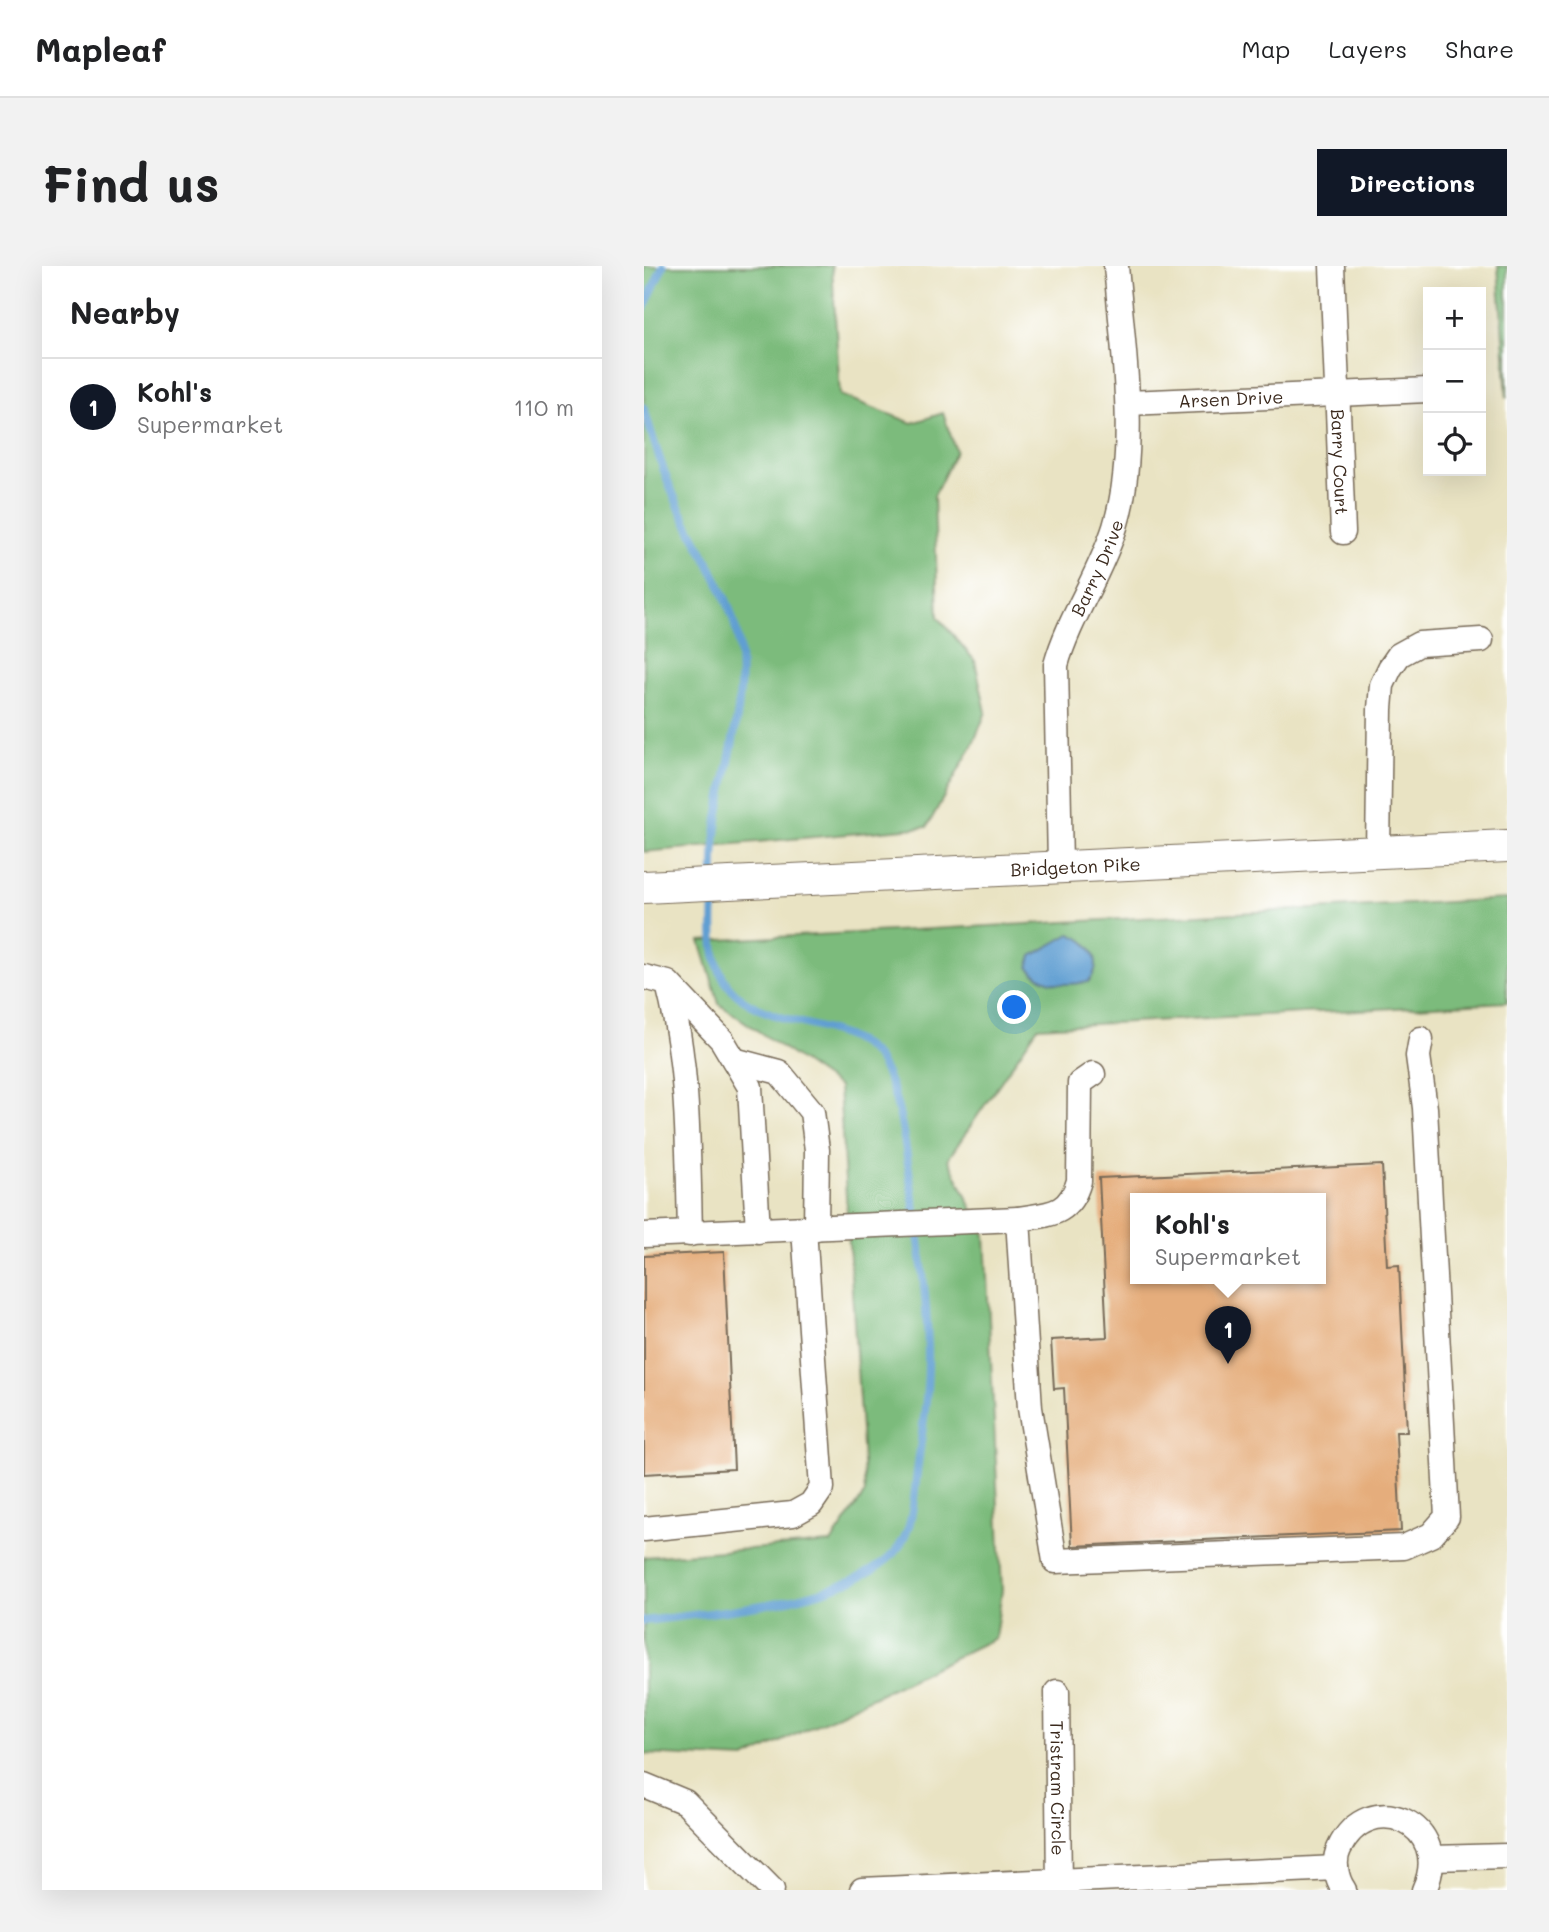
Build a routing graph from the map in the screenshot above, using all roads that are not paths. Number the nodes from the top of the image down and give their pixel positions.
1 (1116, 266) edge
2 (1332, 266) edge
3 (1423, 390) edge
4 (1336, 392) junction
5 (1128, 403) junction
6 (1343, 532) dead end
7 (1481, 640) dead end
8 (1507, 846) edge
9 (1378, 852) junction
10 (1060, 865) junction
11 (644, 887) edge
12 (656, 980) edge
13 (1421, 1039) dead end
14 (734, 1060) junction
15 (1093, 1074) dead end
16 (1018, 1219) junction
17 (810, 1229) junction
18 (758, 1231) junction
19 (690, 1234) junction
20 (644, 1235) edge
21 (644, 1529) edge
22 (1057, 1692) dead end
23 (644, 1785) edge
24 (1507, 1856) edge
25 (1432, 1858) junction
26 (1340, 1879) edge
27 (1059, 1886) edge
28 (772, 1890) edge
29 (862, 1890) edge
30 (1424, 1890) edge

1 - 5 street, Barry Drive
2 - 4 street
3 - 4 street, Arsen Drive
4 - 5 street, Arsen Drive
4 - 6 street, Barry Court
5 - 10 street, Barry Drive
7 - 9 street
8 - 9 main road, Bridgeton Pike
9 - 10 main road, Bridgeton Pike
10 - 11 main road, Bridgeton Pike
12 - 14 street
12 - 19 street
13 - 16 street
14 - 17 street
14 - 18 street
15 - 16 street
16 - 17 street
17 - 18 street
17 - 21 street
18 - 19 street
19 - 20 street
22 - 27 street, Tristram Circle
23 - 28 street
24 - 25 street
25 - 26 street
25 - 30 street
26 - 27 street
27 - 29 street

